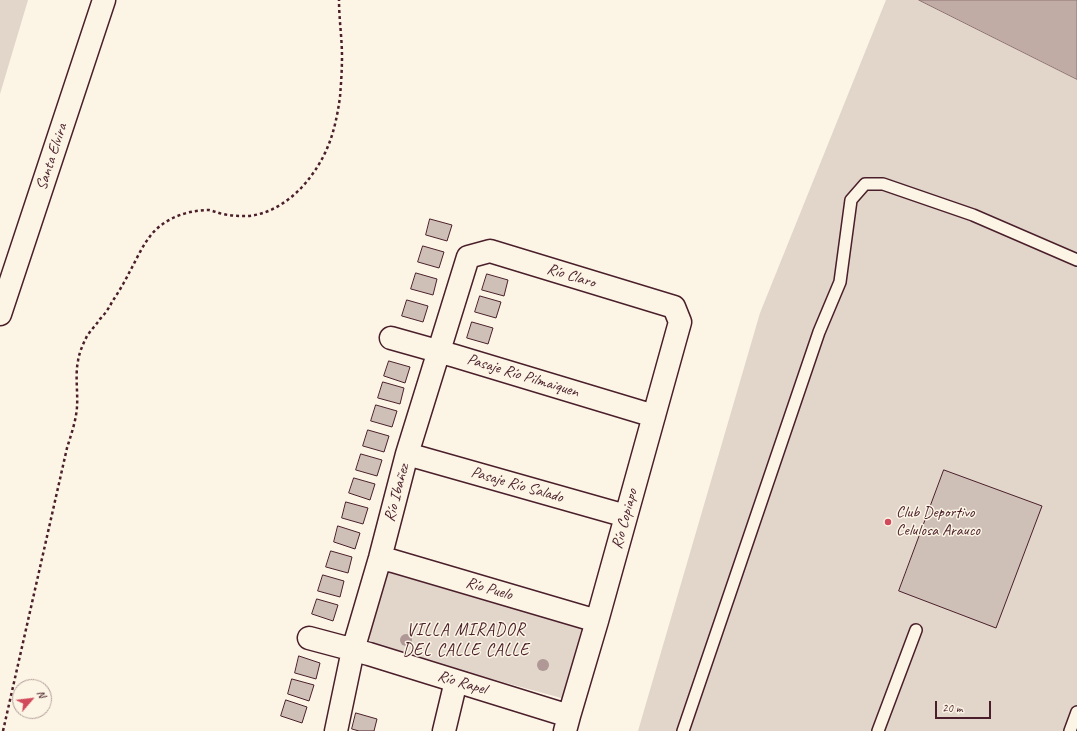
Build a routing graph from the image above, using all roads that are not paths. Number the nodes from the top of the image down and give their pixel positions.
1 (104, 0) edge
2 (468, 257) joint
3 (1077, 260) edge
4 (674, 307) joint
5 (0, 314) edge
6 (391, 338) dead end
7 (440, 352) junction
8 (654, 416) junction
9 (407, 454) junction
10 (626, 516) junction
11 (380, 558) junction
12 (597, 621) junction
13 (916, 630) dead end
14 (309, 638) dead end
15 (353, 650) junction
16 (456, 681) junction
17 (1077, 712) edge
18 (567, 723) edge
19 (336, 731) edge
20 (444, 731) edge
21 (683, 731) edge
22 (878, 731) edge
23 (1070, 731) edge

1 - 5 street, Santa Elvira
2 - 4 street, Río Claro
2 - 7 street, Río Ibañez
3 - 21 lane
4 - 8 street, Río Copiapo
6 - 7 street, Pasaje Río Pilmaiquen
7 - 8 street, Pasaje Río Pilmaiquen
7 - 9 street, Río Ibañez
8 - 10 street, Río Copiapo
9 - 10 street, Pasaje Río Salado
9 - 11 street, Río Ibañez
10 - 12 street, Río Copiapo
11 - 12 street, Río Puelo
11 - 15 street, Río Ibañez
12 - 18 street, Río Copiapo
13 - 22 lane
14 - 15 street, Río Rapel
15 - 16 street, Río Rapel
15 - 19 street, Río Ibañez
16 - 18 street, Río Rapel
16 - 20 street
17 - 23 lane

